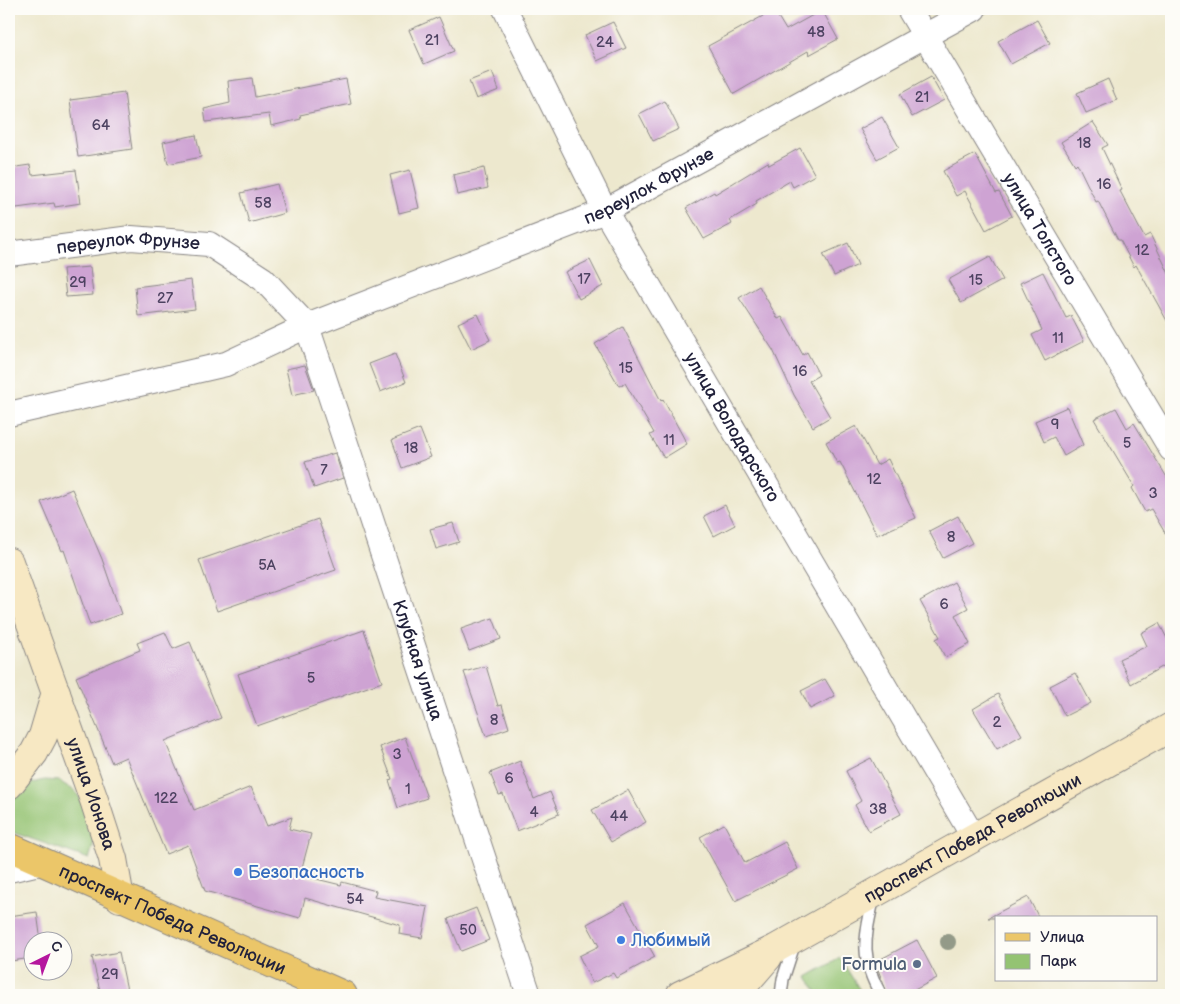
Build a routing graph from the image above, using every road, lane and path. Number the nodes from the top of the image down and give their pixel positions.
1 (505, 9) edge
2 (909, 9) edge
3 (974, 9) edge
4 (924, 34) junction
5 (606, 211) junction
6 (9, 254) edge
7 (307, 326) junction
8 (9, 414) edge
9 (1171, 449) edge
10 (9, 562) edge
11 (56, 692) junction
12 (1171, 727) edge
13 (9, 785) edge
14 (974, 838) junction
15 (9, 847) edge
16 (43, 862) junction
17 (9, 870) edge
18 (875, 893) junction
19 (120, 898) junction
20 (786, 943) junction
21 (338, 994) edge
22 (529, 995) edge
23 (680, 995) edge
24 (735, 995) edge
25 (781, 995) edge
26 (881, 995) edge

1 - 5 street, улица Володарского
2 - 4 street, улица Толстого
3 - 4 street, переулок Фрунзе
4 - 5 street, переулок Фрунзе
4 - 9 street, улица Толстого
5 - 7 street, переулок Фрунзе
5 - 14 street, улица Володарского
6 - 7 street, переулок Фрунзе
7 - 8 street, переулок Фрунзе
7 - 22 street, Клубная улица
10 - 11 main road, улица Ионова
11 - 13 main road, улица Ионова
11 - 19 main road, улица Ионова
12 - 14 main road, проспект Победа Революции
14 - 18 main road, проспект Победа Революции
15 - 16 main road, проспект Победа Революции
16 - 17 street
16 - 19 main road, проспект Победа Революции
18 - 20 main road, проспект Победа Революции
18 - 26 lane
19 - 21 main road, проспект Победа Революции
20 - 23 main road, проспект Победа Революции
20 - 24 main road, проспект Победа Революции
20 - 25 lane

